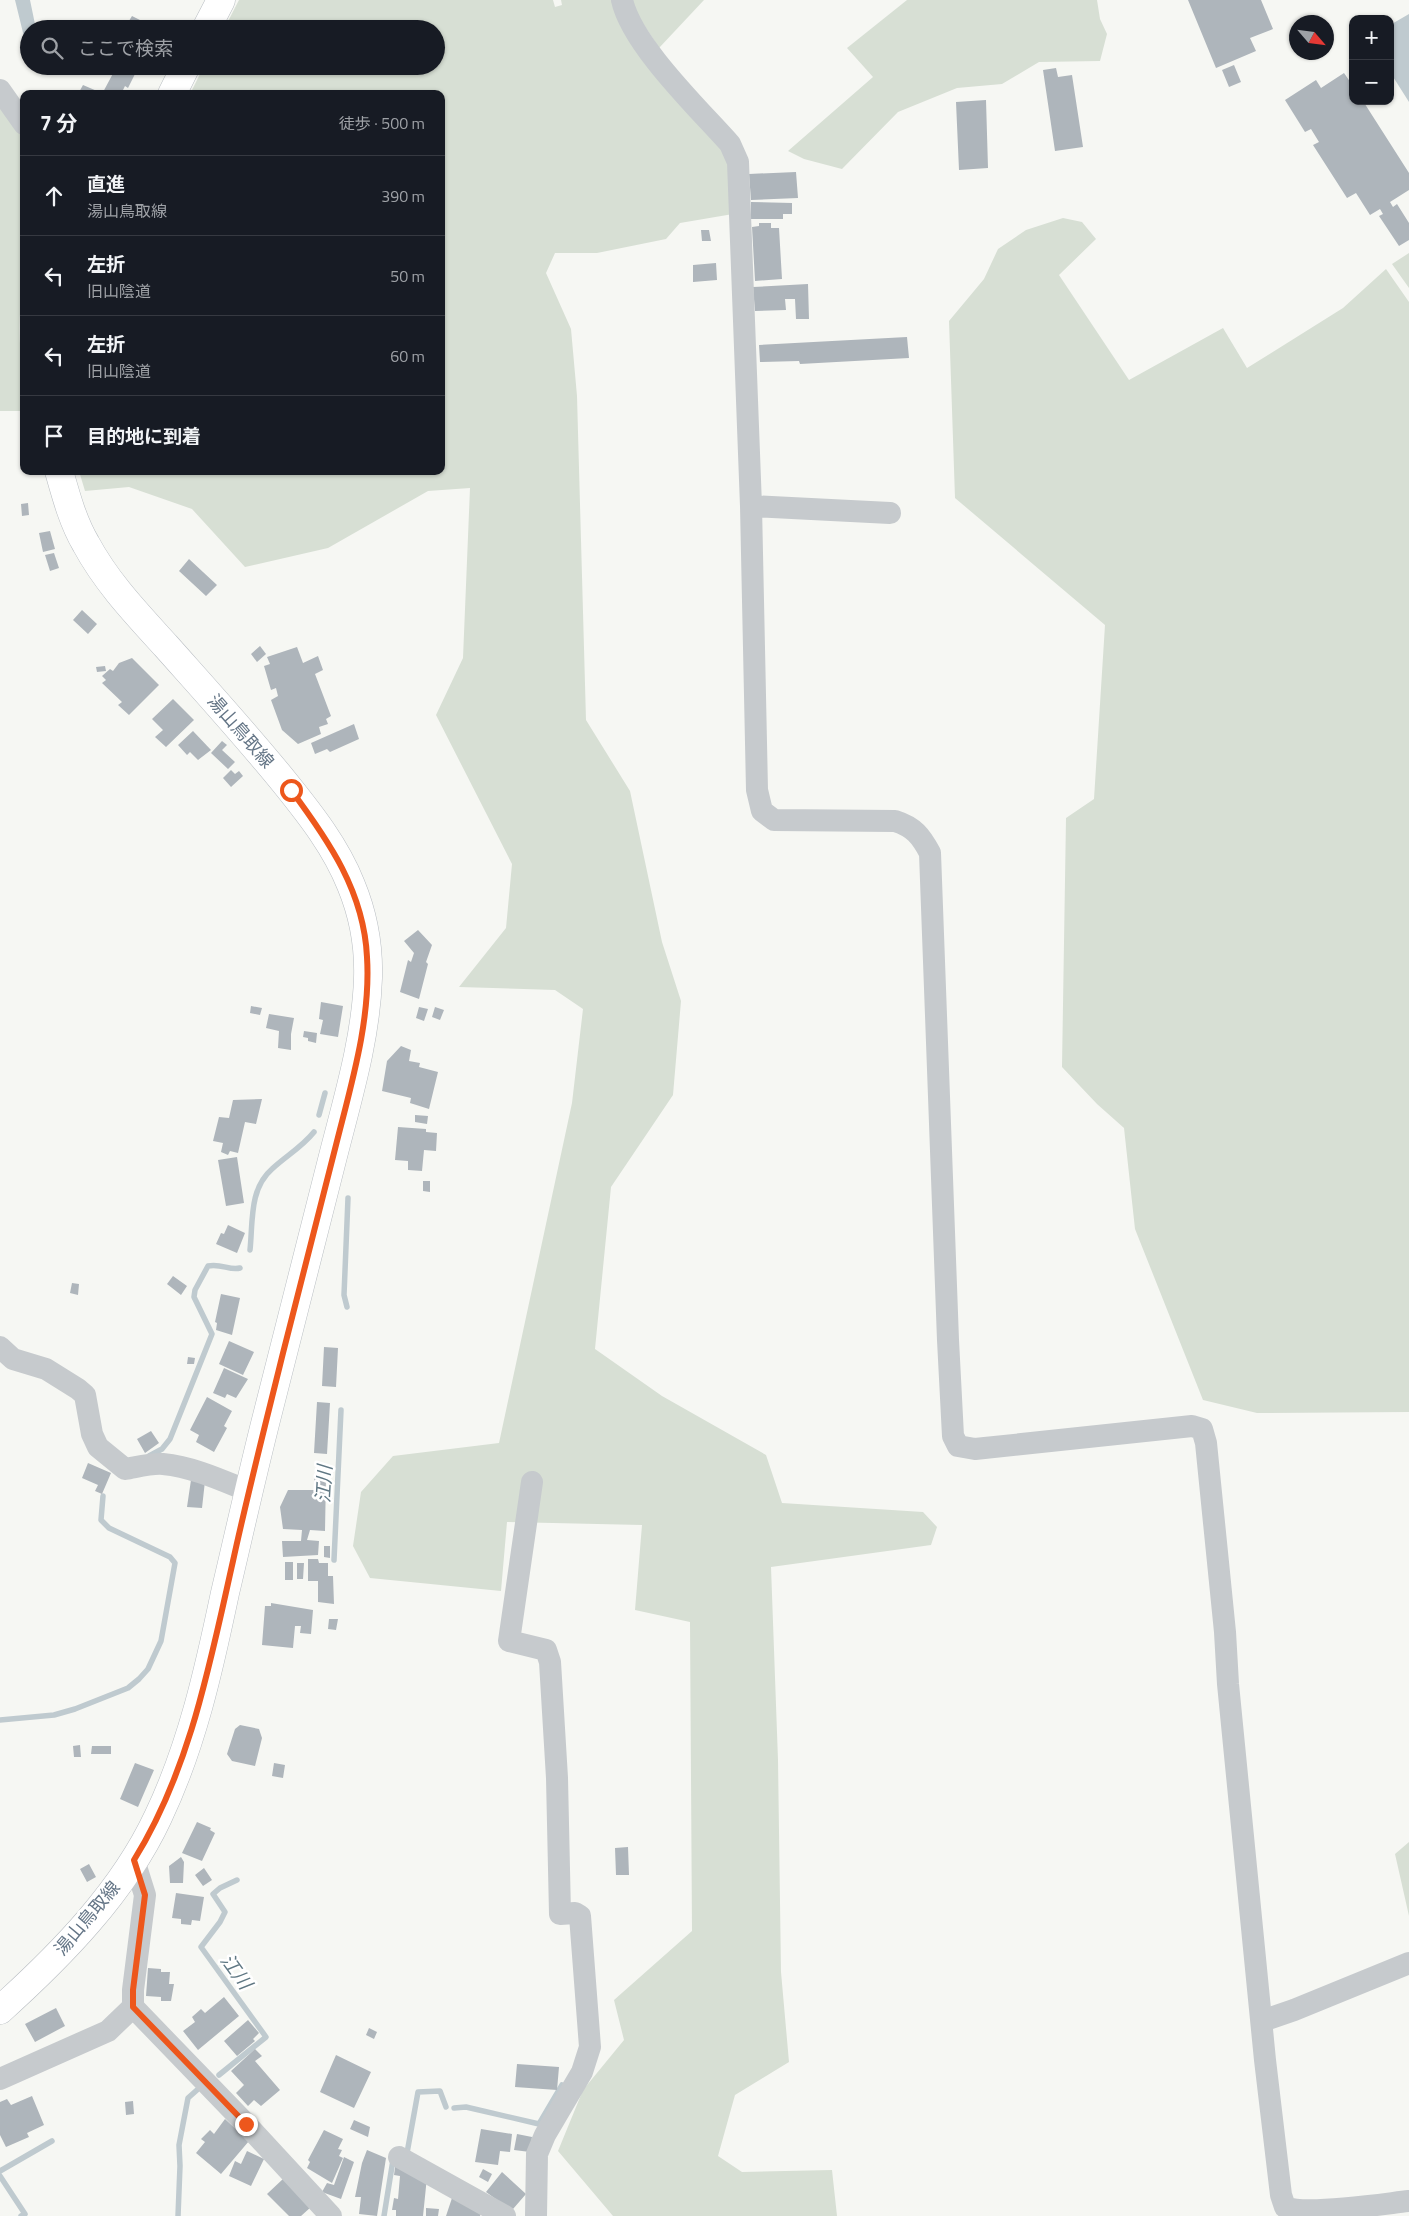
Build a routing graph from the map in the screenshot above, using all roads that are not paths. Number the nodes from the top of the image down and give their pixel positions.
1 (221, 0) edge
2 (622, 0) edge
3 (211, 20) edge
4 (182, 75) edge
5 (0, 90) edge
6 (174, 90) edge
7 (20, 118) edge
8 (60, 475) edge
9 (751, 506) junction
10 (890, 513) dead end
11 (0, 1347) edge
12 (532, 1482) dead end
13 (248, 1491) junction
14 (134, 1860) junction
15 (1409, 1962) edge
16 (133, 2007) junction
17 (0, 2010) edge
18 (1262, 2020) junction
19 (0, 2079) edge
20 (399, 2157) dead end
21 (1409, 2201) edge
22 (331, 2216) edge
23 (505, 2216) edge
24 (536, 2216) edge

1 - 3 main road
2 - 9 street
4 - 6 main road
5 - 7 street
8 - 13 main road, 湯山鳥取線
9 - 10 street
9 - 18 street
11 - 13 street
12 - 24 street
13 - 14 main road, 湯山鳥取線
14 - 16 street
14 - 17 main road, 湯山鳥取線
15 - 18 street
16 - 19 street
16 - 22 street
18 - 21 street
20 - 23 street

